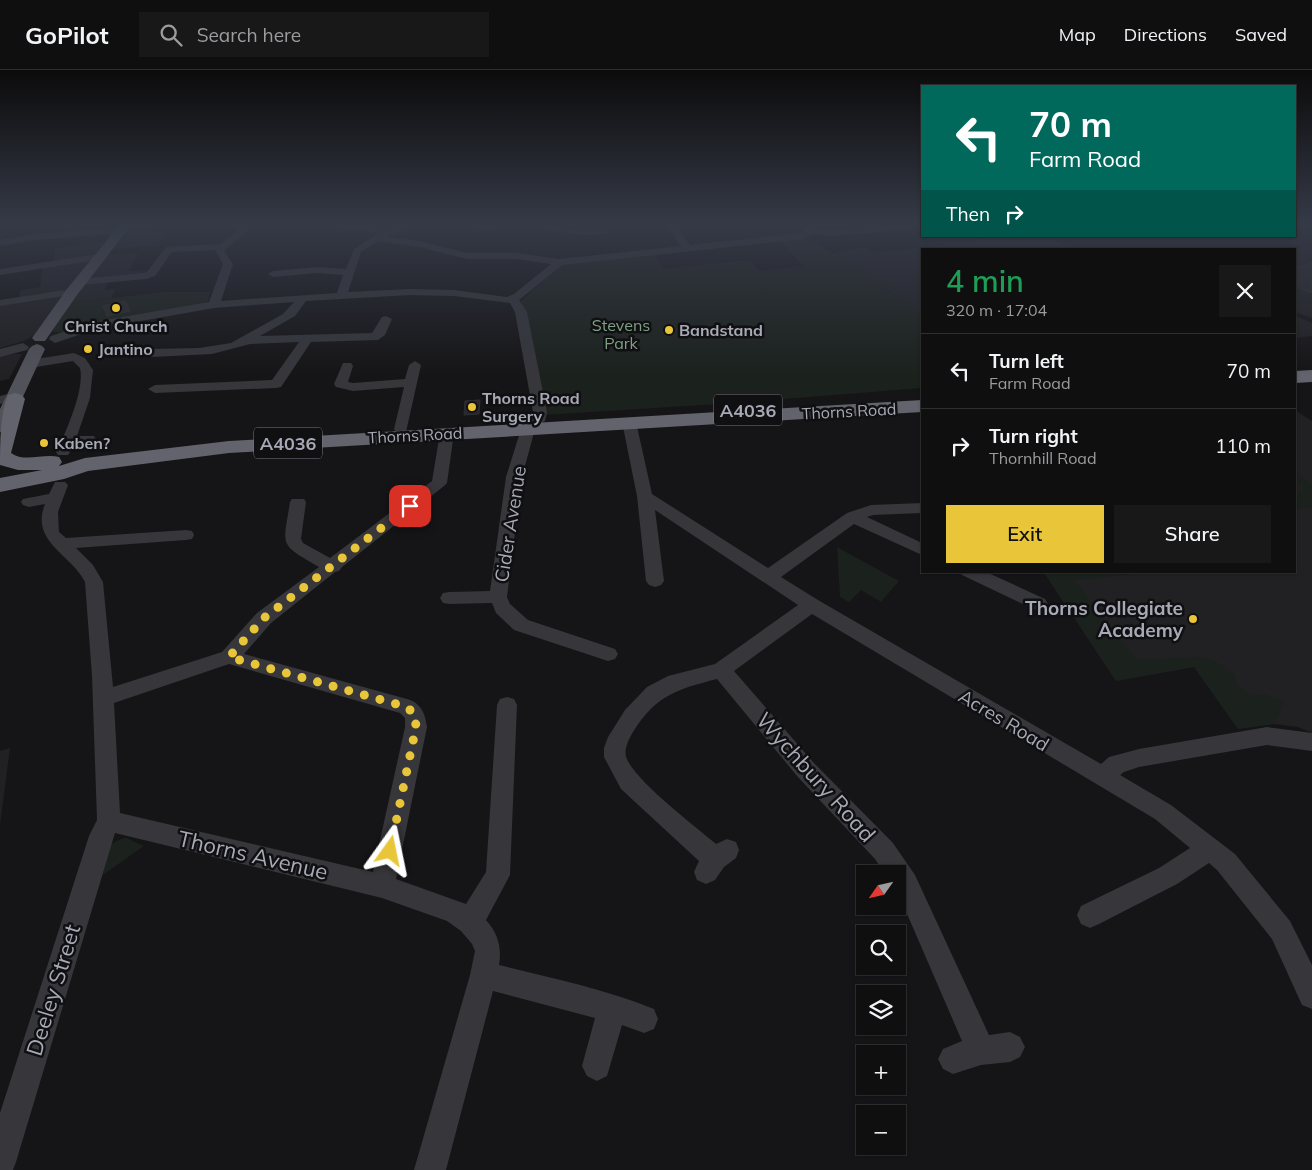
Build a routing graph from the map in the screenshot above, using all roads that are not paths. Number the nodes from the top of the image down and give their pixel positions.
1 (86, 274) edge
2 (151, 274) edge
3 (224, 274) edge
4 (348, 274) edge
5 (544, 274) edge
6 (76, 287) junction
7 (341, 296) junction
8 (302, 297) junction
9 (513, 299) junction
10 (0, 303) edge
11 (214, 305) junction
12 (369, 327) dead end
13 (308, 338) junction
14 (246, 340) junction
15 (37, 348) junction
16 (0, 353) edge
17 (158, 355) dead end
18 (415, 365) dead end
19 (347, 366) dead end
20 (1312, 369) edge
21 (1296, 371) edge
22 (1312, 376) edge
23 (1296, 377) edge
24 (411, 383) junction
25 (162, 392) dead end
26 (10, 398) edge
27 (921, 401) edge
28 (921, 406) edge
29 (0, 414) edge
30 (629, 422) junction
31 (533, 425) junction
32 (0, 427) edge
33 (401, 429) junction
34 (447, 433) junction
35 (89, 439) dead end
36 (0, 454) edge
37 (66, 468) junction
38 (0, 472) edge
39 (0, 477) edge
40 (0, 485) edge
41 (0, 491) edge
42 (645, 496) junction
43 (29, 502) dead end
44 (298, 502) dead end
45 (921, 508) edge
46 (853, 517) junction
47 (186, 535) dead end
48 (60, 544) junction
49 (921, 550) edge
50 (333, 566) junction
51 (972, 573) edge
52 (768, 577) junction
53 (655, 581) dead end
54 (498, 597) junction
55 (449, 598) dead end
56 (1039, 604) dead end
57 (810, 606) junction
58 (600, 648) dead end
59 (229, 657) junction
60 (721, 670) junction
61 (102, 699) junction
62 (507, 705) dead end
63 (1312, 742) edge
64 (1102, 777) junction
65 (109, 821) junction
66 (1210, 849) junction
67 (716, 860) dead end
68 (382, 886) junction
69 (1090, 914) dead end
70 (470, 922) junction
71 (484, 975) junction
72 (1312, 995) edge
73 (612, 1008) junction
74 (644, 1019) dead end
75 (1010, 1047) dead end
76 (981, 1050) junction
77 (954, 1059) dead end
78 (596, 1066) dead end
79 (0, 1162) edge
80 (430, 1170) edge

1 - 6 main road
2 - 6 street
3 - 11 street
4 - 7 street
5 - 9 street
6 - 10 street
6 - 15 main road
7 - 8 street
7 - 9 street
8 - 11 street
8 - 14 street
9 - 31 street, Cider Avenue
11 - 15 street
12 - 13 street
13 - 14 street
13 - 25 street
14 - 17 street
15 - 16 street
15 - 26 main road
15 - 37 street
18 - 24 street
19 - 24 street
20 - 21 highway
22 - 23 highway
24 - 33 street
26 - 29 main road
26 - 32 main road
26 - 36 highway
27 - 31 highway, Thorns Road / A4036
28 - 30 highway, Thorns Road / A4036
30 - 31 highway, Thorns Road / A4036
30 - 42 street
31 - 33 highway, Thorns Road / A4036
31 - 34 highway, Thorns Road / A4036
31 - 54 street, Cider Avenue
33 - 37 highway, Thorns Road / A4036
34 - 37 highway, Thorns Road / A4036
34 - 50 street
35 - 37 street
36 - 37 highway
37 - 38 highway, Thorns Road / A4036
37 - 39 highway
37 - 40 highway, Thorns Road / A4036
37 - 41 highway
37 - 43 street
37 - 48 street
42 - 52 street, Acres Road
42 - 53 street
44 - 50 street
45 - 46 street
46 - 49 street
46 - 52 street
47 - 48 street
48 - 61 street
50 - 59 street
51 - 56 street
52 - 57 street, Acres Road
54 - 55 street
54 - 58 street, Cider Avenue
57 - 60 street
57 - 64 street, Acres Road
59 - 61 street
59 - 68 street
60 - 67 street
60 - 76 street, Wychbury Road
61 - 65 street
62 - 70 street
63 - 64 street
64 - 66 street, Acres Road
65 - 68 street, Thorns Avenue
65 - 79 street, Deeley Street
66 - 69 street
66 - 72 street, Acres Road
68 - 70 street, Thorns Avenue
70 - 71 street, Thorns Avenue
71 - 73 street
71 - 80 street, Thorns Avenue
73 - 74 street
73 - 78 street
75 - 76 street
76 - 77 street

